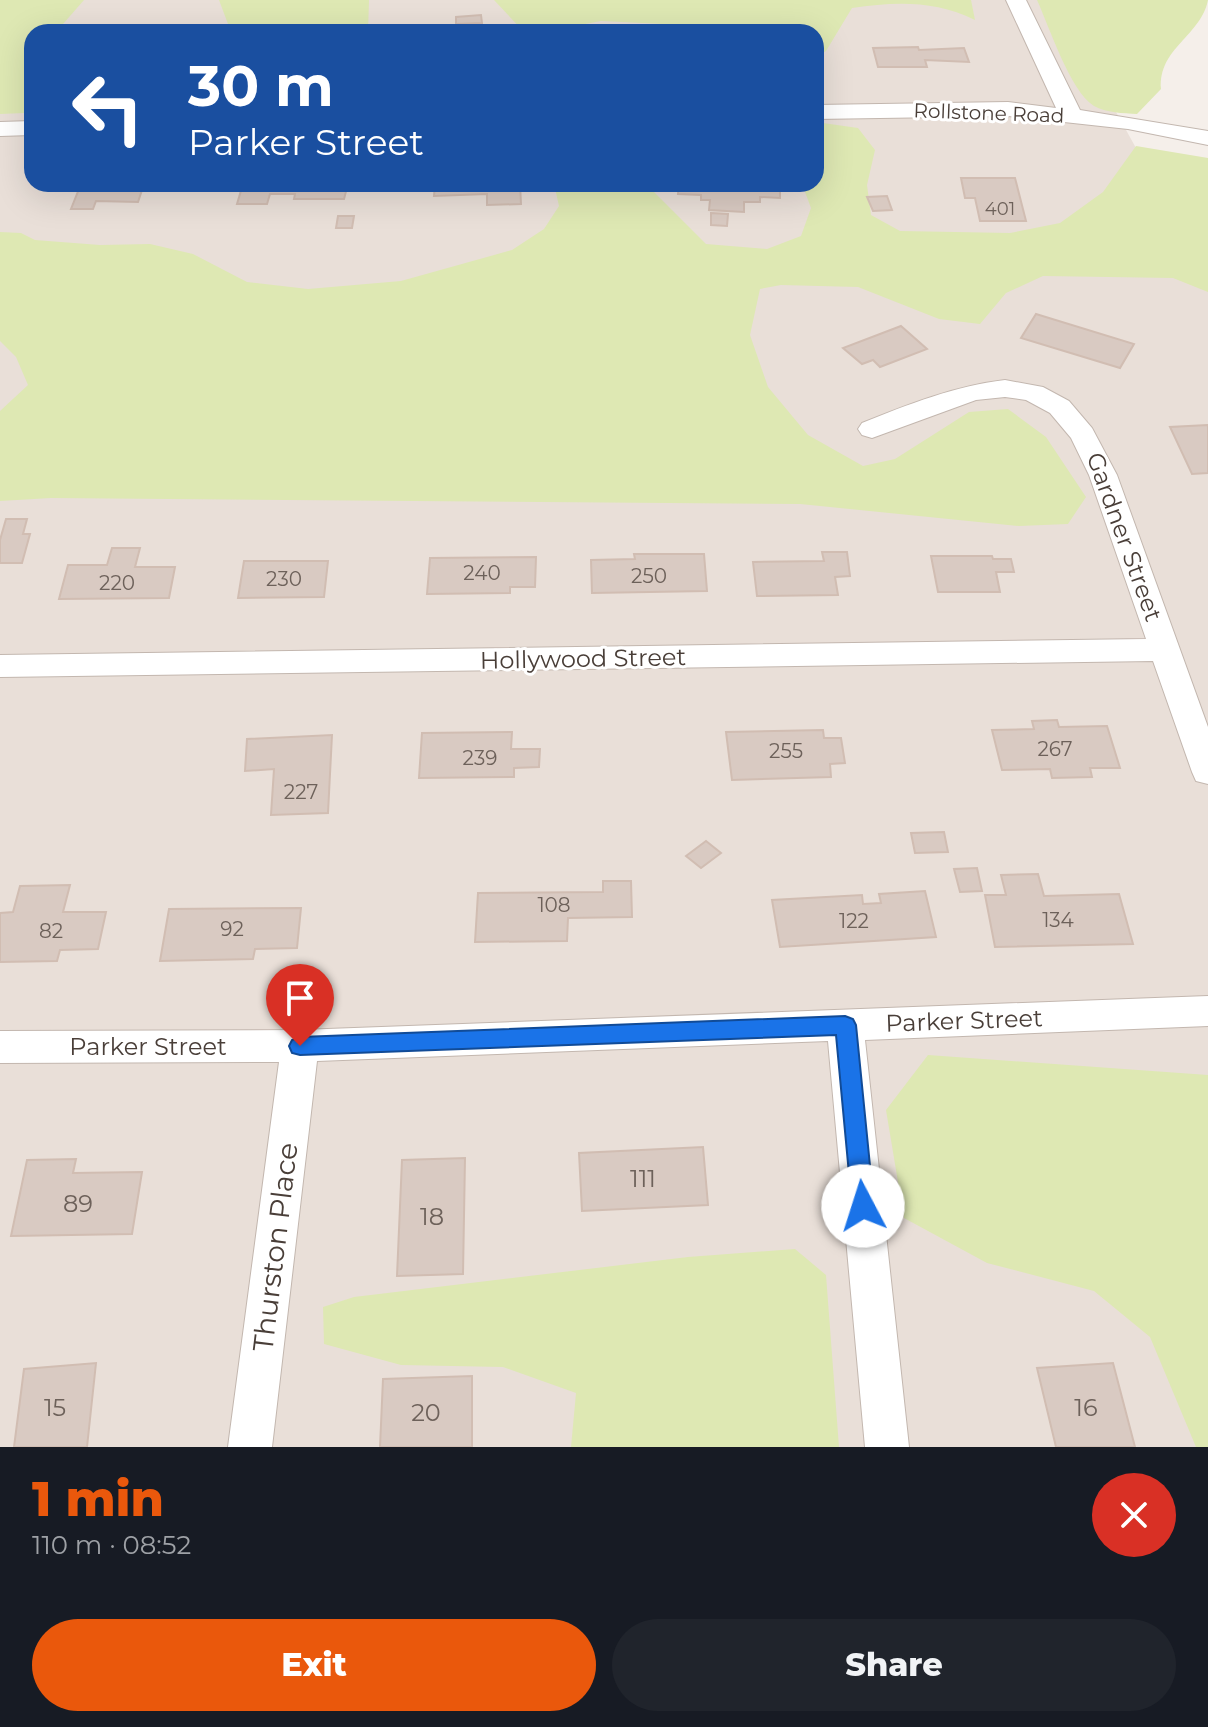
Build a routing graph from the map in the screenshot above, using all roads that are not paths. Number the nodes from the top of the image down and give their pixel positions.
1 (1016, 0) edge
2 (824, 112) edge
3 (1071, 115) junction
4 (24, 128) edge
5 (0, 129) edge
6 (1208, 138) edge
7 (872, 429) dead end
8 (1165, 650) junction
9 (0, 666) edge
10 (1208, 772) edge
11 (1208, 1011) edge
12 (845, 1025) junction
13 (300, 1046) junction
14 (0, 1047) edge
15 (250, 1447) edge
16 (887, 1447) edge

1 - 3 street
2 - 3 street, Rollstone Road
3 - 6 street, Rollstone Road
4 - 5 street
7 - 8 street, Gardner Street
8 - 9 street, Hollywood Street
8 - 10 street, Gardner Street
11 - 12 street, Parker Street
12 - 13 street, Parker Street
12 - 16 street
13 - 14 street, Parker Street
13 - 15 street, Thurston Place

